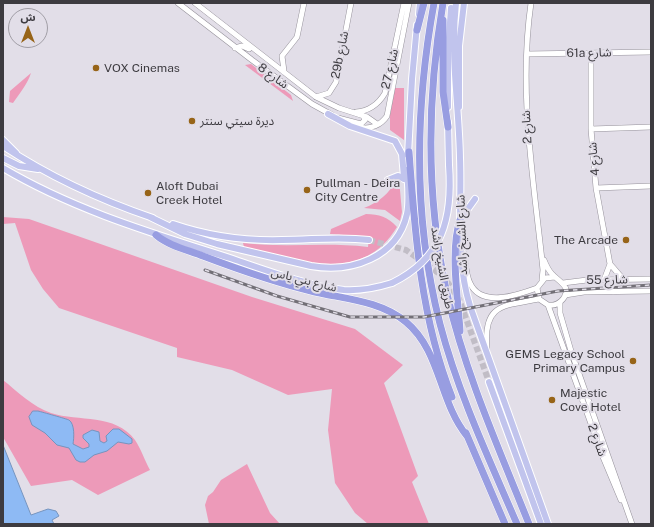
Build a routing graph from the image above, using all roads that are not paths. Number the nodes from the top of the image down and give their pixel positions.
1 (178, 3) edge
2 (195, 3) edge
3 (304, 3) edge
4 (351, 3) edge
5 (404, 3) edge
6 (408, 3) edge
7 (420, 3) edge
8 (424, 3) edge
9 (429, 3) edge
10 (434, 3) edge
11 (443, 3) edge
12 (452, 3) edge
13 (456, 3) edge
14 (464, 3) edge
15 (531, 3) edge
16 (442, 13) junction
17 (417, 30) junction
18 (235, 48) junction
19 (425, 50) junction
20 (651, 52) edge
21 (591, 53) junction
22 (527, 54) junction
23 (284, 72) junction
24 (290, 77) junction
25 (316, 97) junction
26 (350, 112) junction
27 (331, 115) junction
28 (363, 116) junction
29 (458, 121) junction
30 (377, 124) junction
31 (651, 127) edge
32 (448, 128) junction
33 (592, 129) junction
34 (3, 140) edge
35 (3, 146) edge
36 (409, 152) junction
37 (18, 156) junction
38 (3, 158) edge
39 (3, 168) edge
40 (40, 169) junction
41 (595, 177) junction
42 (404, 179) junction
43 (388, 180) dead end
44 (651, 186) edge
45 (608, 187) junction
46 (596, 188) junction
47 (475, 199) dead end
48 (150, 216) junction
49 (460, 220) junction
50 (404, 223) junction
51 (156, 235) junction
52 (369, 240) tunnel mouth
53 (461, 243) junction
54 (540, 251) junction
55 (610, 264) junction
56 (555, 277) junction
57 (651, 279) edge
58 (542, 280) junction
59 (604, 280) junction
60 (621, 280) junction
61 (563, 283) junction
62 (537, 288) junction
63 (651, 291) edge
64 (613, 292) junction
65 (565, 295) junction
66 (539, 298) junction
67 (560, 302) junction
68 (548, 305) junction
69 (440, 322) junction
70 (461, 343) junction
71 (488, 352) junction
72 (489, 382) tunnel mouth
73 (455, 404) junction
74 (467, 436) junction
75 (625, 506) junction
76 (505, 524) edge
77 (517, 524) edge
78 (529, 524) edge
79 (541, 524) edge
80 (548, 524) edge
81 (632, 524) edge

1 - 18 street, شارع 8
2 - 23 street, شارع 8
3 - 23 street
4 - 25 street, 29b شارع
5 - 26 street, شارع 27
6 - 30 street
7 - 17 main road
8 - 17 highway
9 - 19 highway
10 - 19 highway, طريق الشيخ راشد
11 - 16 highway, طريق الشيخ راشد
12 - 32 main road, شارع بني ياس
13 - 29 main road, شارع الشيخ راشد
14 - 29 main road
15 - 22 street, شارع 2
16 - 32 highway
16 - 70 highway, طريق الشيخ راشد
17 - 36 main road
18 - 24 street
18 - 27 street, شارع 8
19 - 69 highway, طريق الشيخ راشد
20 - 21 street, 61a شارع
21 - 22 street, 61a شارع
21 - 33 street, شارع 4
22 - 54 street, شارع 2
23 - 24 street, شارع 8
24 - 25 street, شارع 8
25 - 26 street, شارع 8
26 - 28 street, شارع 8
27 - 28 street
27 - 30 street, شارع 8
27 - 42 main road
28 - 30 street, شارع 8
29 - 49 main road, شارع الشيخ راشد
31 - 33 street
32 - 51 main road, شارع بني ياس, bridge
33 - 41 street, شارع 4
34 - 37 main road
35 - 37 main road
36 - 50 main road
36 - 73 highway
37 - 40 main road
38 - 40 main road
39 - 51 main road, شارع بني ياس
40 - 48 main road
41 - 45 street
41 - 46 street, شارع 4
42 - 43 main road
42 - 50 main road
44 - 45 street
45 - 46 street
46 - 55 street, شارع 4
47 - 49 main road
48 - 50 main road
48 - 52 main road
49 - 53 main road, شارع الشيخ راشد
49 - 70 highway
51 - 74 highway
53 - 62 street
53 - 71 main road, شارع الشيخ راشد
54 - 56 street, شارع 2
54 - 58 street, شارع 2
55 - 59 street
55 - 60 street, شارع 4
56 - 58 street
56 - 61 street
57 - 60 street, شارع 55
58 - 62 street
59 - 60 street, شارع 55
59 - 61 street, شارع 55
60 - 64 street
61 - 65 street
62 - 66 street
63 - 64 street, شارع 55
64 - 65 street, شارع 55
65 - 67 street
66 - 68 street
66 - 71 street
67 - 68 street
67 - 75 street, شارع 2
68 - 75 street, شارع 2
69 - 73 highway
69 - 77 highway, طريق الشيخ راشد
70 - 78 highway, طريق الشيخ راشد
71 - 80 main road, شارع الشيخ راشد
72 - 79 main road
73 - 74 highway
74 - 76 highway
75 - 81 street, شارع 2

